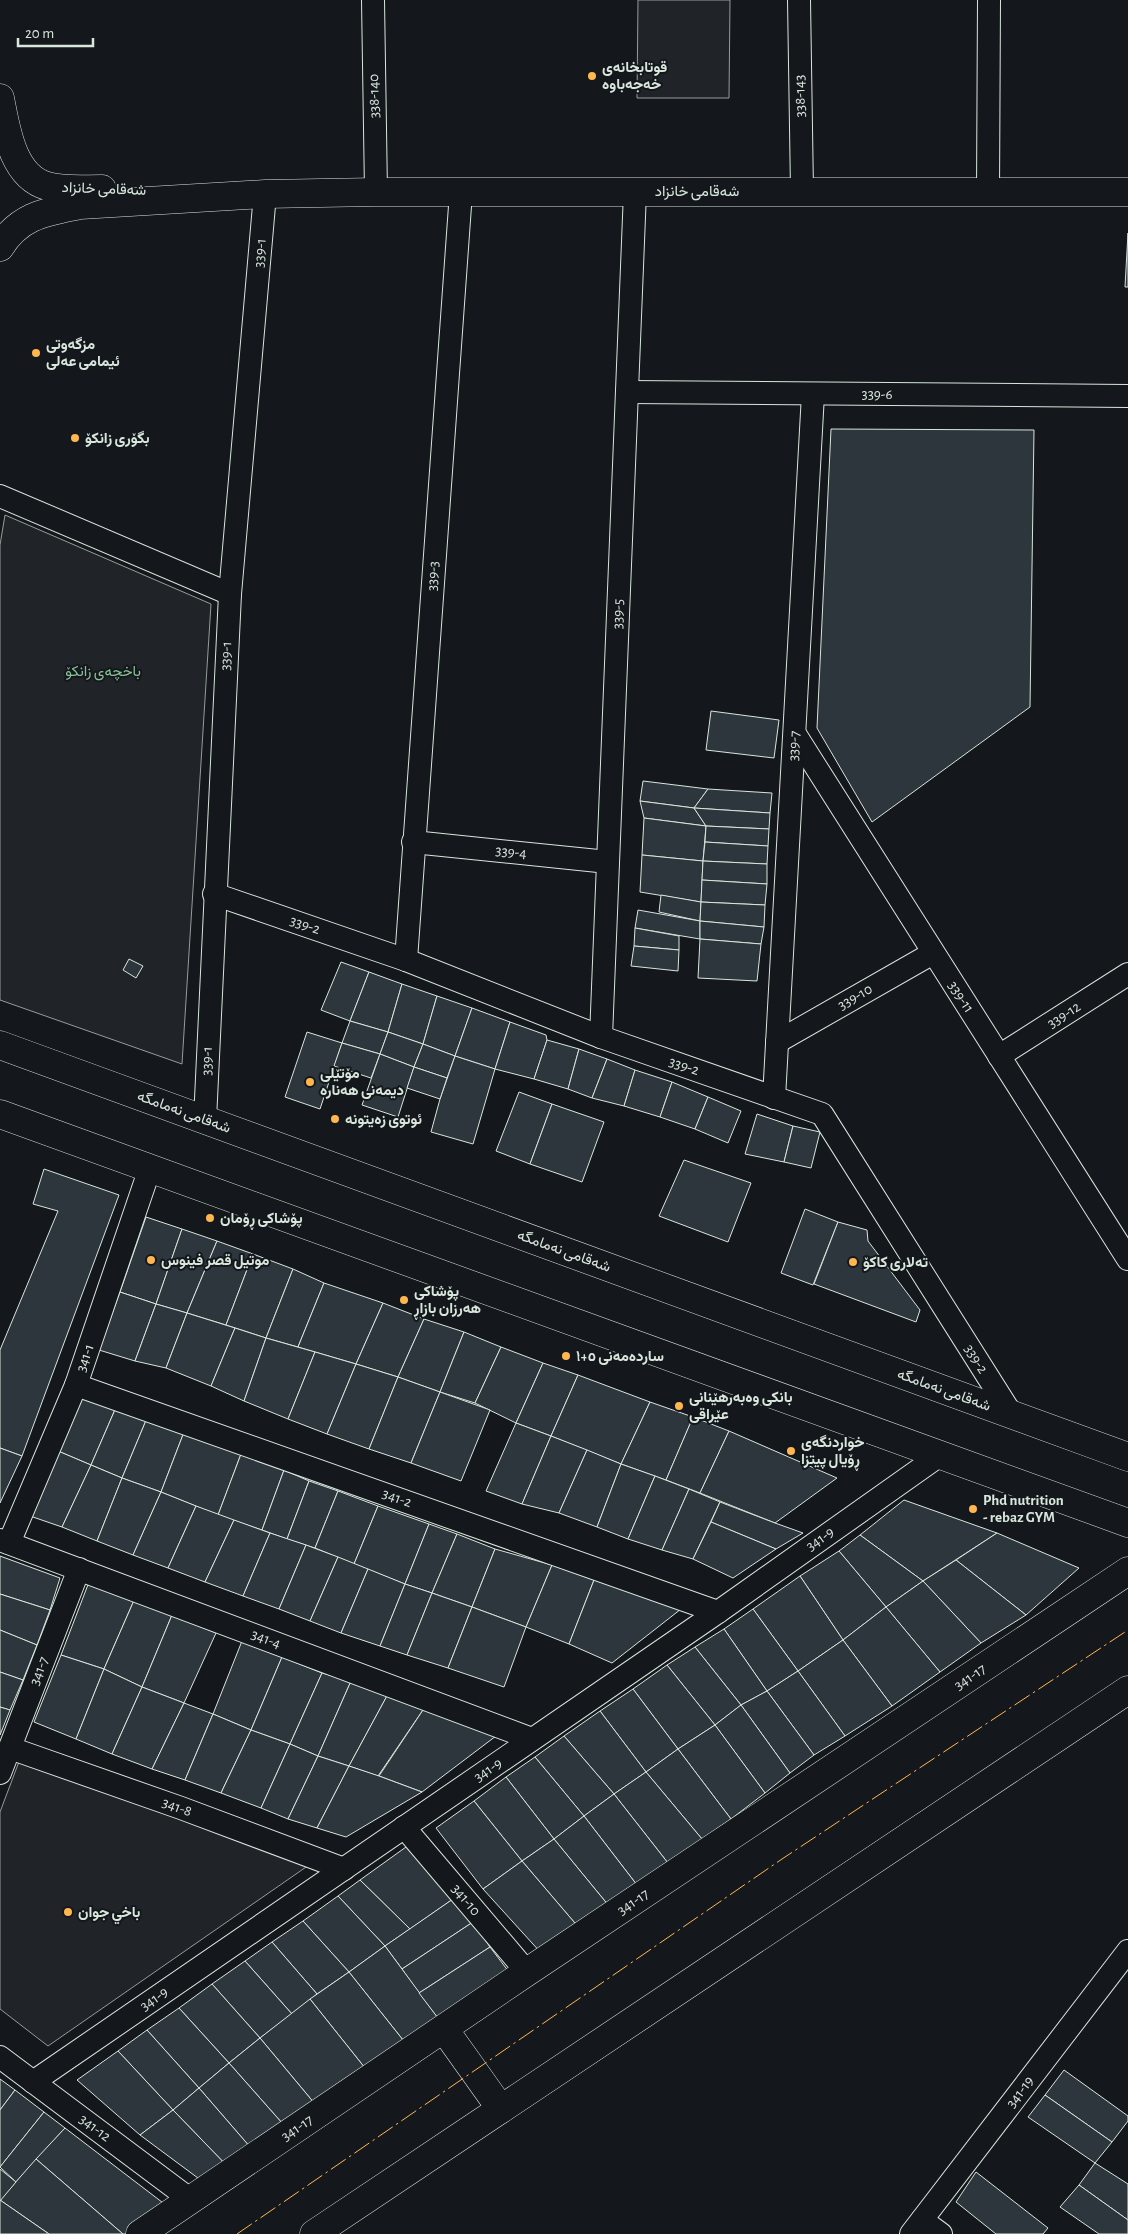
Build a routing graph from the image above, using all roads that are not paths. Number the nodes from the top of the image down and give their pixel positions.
1 (372, 0) edge
2 (799, 0) edge
3 (989, 0) edge
4 (0, 98) edge
5 (802, 191) junction
6 (376, 192) junction
7 (461, 192) junction
8 (635, 192) junction
9 (988, 192) junction
10 (1128, 192) edge
11 (266, 194) junction
12 (0, 247) edge
13 (627, 392) junction
14 (813, 394) junction
15 (1128, 396) edge
16 (0, 496) edge
17 (230, 594) junction
18 (795, 734) junction
19 (413, 842) junction
20 (608, 862) junction
21 (214, 894) junction
22 (932, 953) junction
23 (406, 960) junction
24 (1128, 974) edge
25 (601, 1037) junction
26 (777, 1042) junction
27 (0, 1045) edge
28 (999, 1056) junction
29 (774, 1098) junction
30 (0, 1114) edge
31 (205, 1120) junction
32 (150, 1168) junction
33 (1128, 1259) edge
34 (76, 1384) junction
35 (1012, 1415) junction
36 (940, 1455) junction
37 (1128, 1457) edge
38 (1128, 1523) edge
39 (5, 1541) edge
40 (79, 1569) junction
41 (1128, 1571) edge
42 (718, 1612) junction
43 (1128, 1690) edge
44 (532, 1739) junction
45 (10, 1748) junction
46 (0, 1773) edge
47 (404, 1827) junction
48 (344, 1869) junction
49 (1128, 1951) edge
50 (527, 1972) junction
51 (444, 2029) junction
52 (0, 2057) edge
53 (33, 2082) junction
54 (501, 2109) junction
55 (191, 2200) junction
56 (917, 2227) edge
57 (140, 2234) edge
58 (314, 2234) edge
59 (941, 2234) edge

1 - 6 street, 338-140
2 - 5 street, 338-143
3 - 9 street
4 - 11 street, شەقامی خانزاد
5 - 8 street, شەقامی خانزاد
5 - 9 street, شەقامی خانزاد
6 - 7 street, شەقامی خانزاد
6 - 11 street, شەقامی خانزاد
7 - 8 street, شەقامی خانزاد
7 - 19 street, 339-3
8 - 13 street, 339-5
9 - 10 street, شەقامی خانزاد
11 - 12 street, شەقامی خانزاد
11 - 17 street, 339-1
13 - 14 street, 339-6
13 - 20 street, 339-5
14 - 15 street, 339-6
14 - 18 street, 339-7
16 - 17 street
17 - 21 street, 339-1
18 - 22 street, 339-11
18 - 26 street, 339-7
19 - 20 street, 339-4
19 - 23 street, 339-3
20 - 25 street, 339-5
21 - 23 street, 339-2
21 - 31 street, 339-1
22 - 26 street, 339-10
22 - 28 street, 339-11
23 - 25 street, 339-2
24 - 28 street, 339-12
25 - 29 street, 339-2
26 - 29 street, 339-7
27 - 31 street, شەقامی نەمامگە
28 - 33 street, 339-11
29 - 35 street, 339-2
30 - 32 street
31 - 35 street, شەقامی نەمامگە
32 - 34 street, 341-1
32 - 36 street
34 - 39 street, 341-1
34 - 42 street, 341-2
35 - 37 street, شەقامی نەمامگە
36 - 38 street
36 - 42 street, 341-9
39 - 40 street, 341-4
40 - 44 street, 341-4
40 - 45 street, 341-7
41 - 50 street, 341-17
42 - 44 street, 341-9
43 - 54 street
44 - 47 street, 341-9
45 - 46 street, 341-7
45 - 48 street, 341-8
47 - 48 street, 341-9
47 - 50 street, 341-10
48 - 53 street, 341-9
49 - 56 street, 341-19
50 - 51 street, 341-17
51 - 54 street
51 - 55 street, 341-17
52 - 53 street, 341-12
53 - 55 street, 341-12
54 - 58 street
55 - 57 street, 341-17
56 - 59 street

